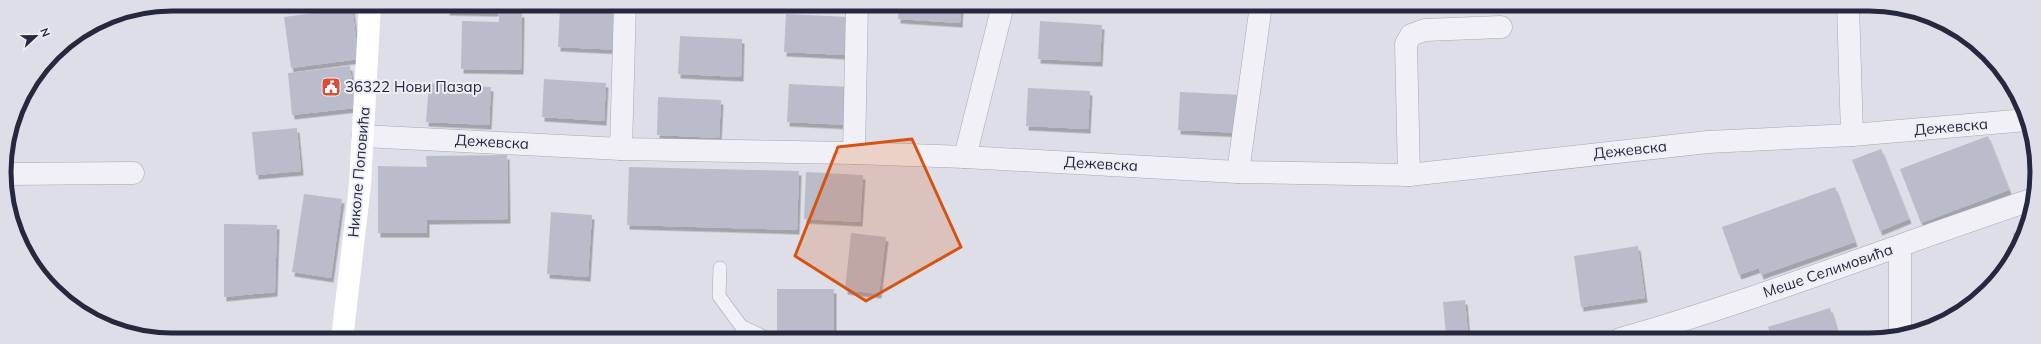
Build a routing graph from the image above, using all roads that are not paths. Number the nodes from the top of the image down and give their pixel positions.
1 (370, 11) edge
2 (625, 11) edge
3 (856, 11) edge
4 (1002, 11) edge
5 (1260, 11) edge
6 (1848, 11) edge
7 (1501, 27) dead end
8 (2021, 120) edge
9 (1852, 135) junction
10 (363, 136) junction
11 (621, 149) junction
12 (854, 153) junction
13 (965, 157) junction
14 (1238, 172) junction
15 (133, 173) dead end
16 (11, 174) edge
17 (1409, 175) junction
18 (2027, 201) edge
19 (1900, 247) junction
20 (720, 268) dead end
21 (1900, 330) edge
22 (343, 333) edge
23 (756, 333) edge
24 (1667, 333) edge

1 - 10 main road, Николе Поповића
2 - 11 street
3 - 12 street
4 - 13 street
5 - 14 street
6 - 9 street
7 - 17 street
8 - 9 street, Дежевска
9 - 17 street, Дежевска
10 - 11 street, Дежевска
10 - 22 main road, Николе Поповића
11 - 12 street, Дежевска
12 - 13 street, Дежевска
13 - 14 street, Дежевска
14 - 17 street, Дежевска
15 - 16 street
18 - 19 street, Меше Селимовића
19 - 21 street
19 - 24 street, Меше Селимовића
20 - 23 lane

